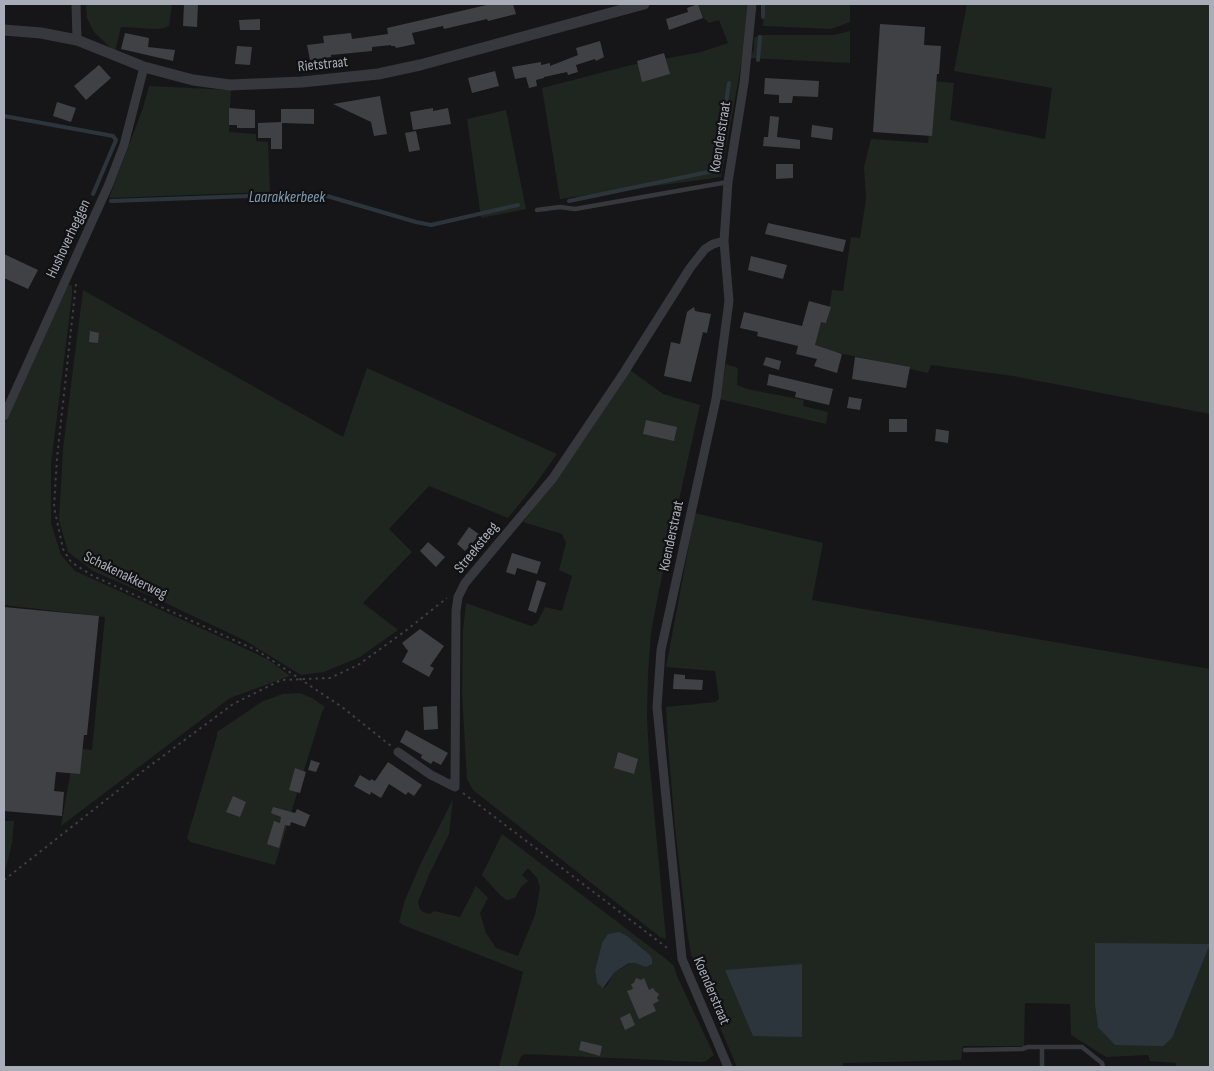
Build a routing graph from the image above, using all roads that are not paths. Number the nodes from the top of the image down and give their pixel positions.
1 (76, 4) edge
2 (644, 4) edge
3 (752, 4) edge
4 (4, 30) edge
5 (77, 40) junction
6 (144, 67) junction
7 (728, 182) junction
8 (537, 210) dead end
9 (724, 241) junction
10 (4, 416) edge
11 (398, 752) road end
12 (1042, 1047) junction
13 (965, 1050) dead end
14 (728, 1067) edge
15 (1042, 1067) edge
16 (1103, 1067) edge

1 - 5 street
2 - 6 street, Rietstraat
3 - 7 street, Koenderstraat
4 - 5 street, Rietstraat
5 - 6 street, Rietstraat
6 - 10 street, Hushoverheggen
7 - 8 lane
7 - 9 street, Koenderstraat
9 - 11 street, Streeksteeg
9 - 14 street, Koenderstraat
12 - 13 lane
12 - 15 lane
12 - 16 lane

